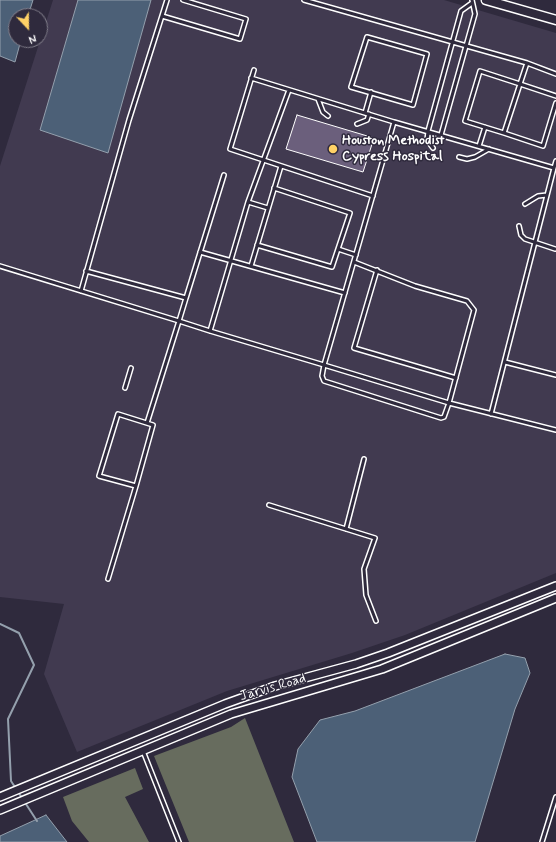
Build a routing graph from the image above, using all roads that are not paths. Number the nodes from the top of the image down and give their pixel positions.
1 (167, 0) edge
2 (183, 0) edge
3 (304, 0) edge
4 (486, 0) edge
5 (472, 1) edge
6 (162, 16) junction
7 (556, 20) edge
8 (453, 42) junction
9 (467, 46) junction
10 (527, 63) junction
11 (254, 70) dead end
12 (556, 74) edge
13 (252, 78) junction
14 (520, 84) junction
15 (289, 90) junction
16 (371, 92) junction
17 (556, 96) edge
18 (318, 98) junction
19 (556, 103) edge
20 (365, 113) junction
21 (369, 114) junction
22 (328, 116) dead end
23 (394, 122) junction
24 (357, 124) dead end
25 (485, 127) junction
26 (428, 131) junction
27 (504, 133) junction
28 (441, 135) junction
29 (479, 146) junction
30 (433, 148) dead end
31 (488, 149) junction
32 (459, 157) dead end
33 (264, 160) junction
34 (556, 161) edge
35 (281, 166) junction
36 (554, 168) junction
37 (224, 175) dead end
38 (274, 188) junction
39 (546, 195) junction
40 (373, 196) junction
41 (248, 202) junction
42 (525, 204) dead end
43 (268, 208) junction
44 (519, 226) dead end
45 (534, 243) junction
46 (257, 245) junction
47 (338, 249) junction
48 (555, 249) edge
49 (200, 252) junction
50 (356, 255) junction
51 (231, 260) junction
52 (354, 262) junction
53 (0, 266) edge
54 (251, 266) junction
55 (377, 270) junction
56 (86, 271) junction
57 (81, 291) junction
58 (345, 293) junction
59 (186, 298) junction
60 (179, 321) junction
61 (210, 331) junction
62 (505, 362) junction
63 (324, 365) junction
64 (131, 368) dead end
65 (556, 375) edge
66 (456, 378) junction
67 (125, 388) dead end
68 (450, 403) junction
69 (491, 414) junction
70 (147, 423) junction
71 (556, 430) edge
72 (364, 460) dead end
73 (136, 486) junction
74 (269, 505) dead end
75 (346, 529) junction
76 (108, 579) dead end
77 (556, 586) edge
78 (538, 593) junction
79 (556, 598) edge
80 (543, 603) junction
81 (376, 621) dead end
82 (225, 704) junction
83 (229, 715) junction
84 (143, 751) junction
85 (0, 797) edge
86 (556, 797) edge
87 (2, 810) edge
88 (179, 842) edge
89 (542, 842) edge

1 - 6 lane
2 - 6 lane
3 - 8 lane
4 - 7 main road
5 - 8 lane
5 - 9 lane
6 - 56 lane
8 - 9 lane
8 - 26 lane
9 - 10 lane
9 - 28 lane
10 - 12 lane
10 - 14 lane
11 - 13 lane
13 - 15 lane
13 - 33 lane
14 - 17 lane
14 - 25 lane
14 - 27 lane
15 - 18 lane
15 - 33 lane
16 - 16 lane
16 - 20 lane
18 - 20 lane
18 - 22 lane
19 - 27 lane
20 - 21 lane
21 - 23 lane
21 - 24 lane
23 - 26 lane
23 - 40 lane
25 - 27 lane
25 - 29 lane
26 - 28 lane
26 - 30 lane
28 - 29 lane
29 - 31 lane
31 - 32 lane
31 - 36 lane
33 - 35 lane
33 - 41 lane
34 - 36 lane
35 - 38 lane
35 - 40 lane
36 - 39 lane
37 - 49 lane
38 - 43 lane
38 - 47 lane
39 - 42 lane
39 - 45 lane
40 - 50 lane
41 - 43 lane
41 - 51 lane
43 - 46 lane
44 - 45 lane
45 - 48 lane
45 - 62 lane
46 - 47 lane
46 - 54 lane
47 - 50 lane
49 - 51 lane
49 - 59 lane
50 - 52 lane
51 - 54 lane
51 - 61 lane
52 - 55 lane
52 - 58 lane
53 - 57 lane
54 - 58 lane
55 - 66 lane
55 - 66 lane
56 - 57 lane
56 - 59 lane
57 - 60 lane
58 - 63 lane
59 - 60 lane
60 - 61 lane
60 - 70 lane
61 - 63 lane
62 - 65 lane
62 - 69 lane
63 - 68 lane
63 - 68 lane
64 - 67 lane
66 - 68 lane
68 - 69 lane
69 - 71 lane
70 - 73 lane
70 - 73 lane
72 - 75 lane
73 - 76 lane
74 - 75 lane
75 - 81 lane
77 - 78 street, Jarvis Road
78 - 80 street
78 - 82 street, Jarvis Road
79 - 80 street, Jarvis Road
80 - 83 street, Jarvis Road
82 - 83 street
82 - 85 street, Jarvis Road
83 - 84 street, Jarvis Road
84 - 87 street, Jarvis Road
84 - 88 lane
86 - 89 lane

